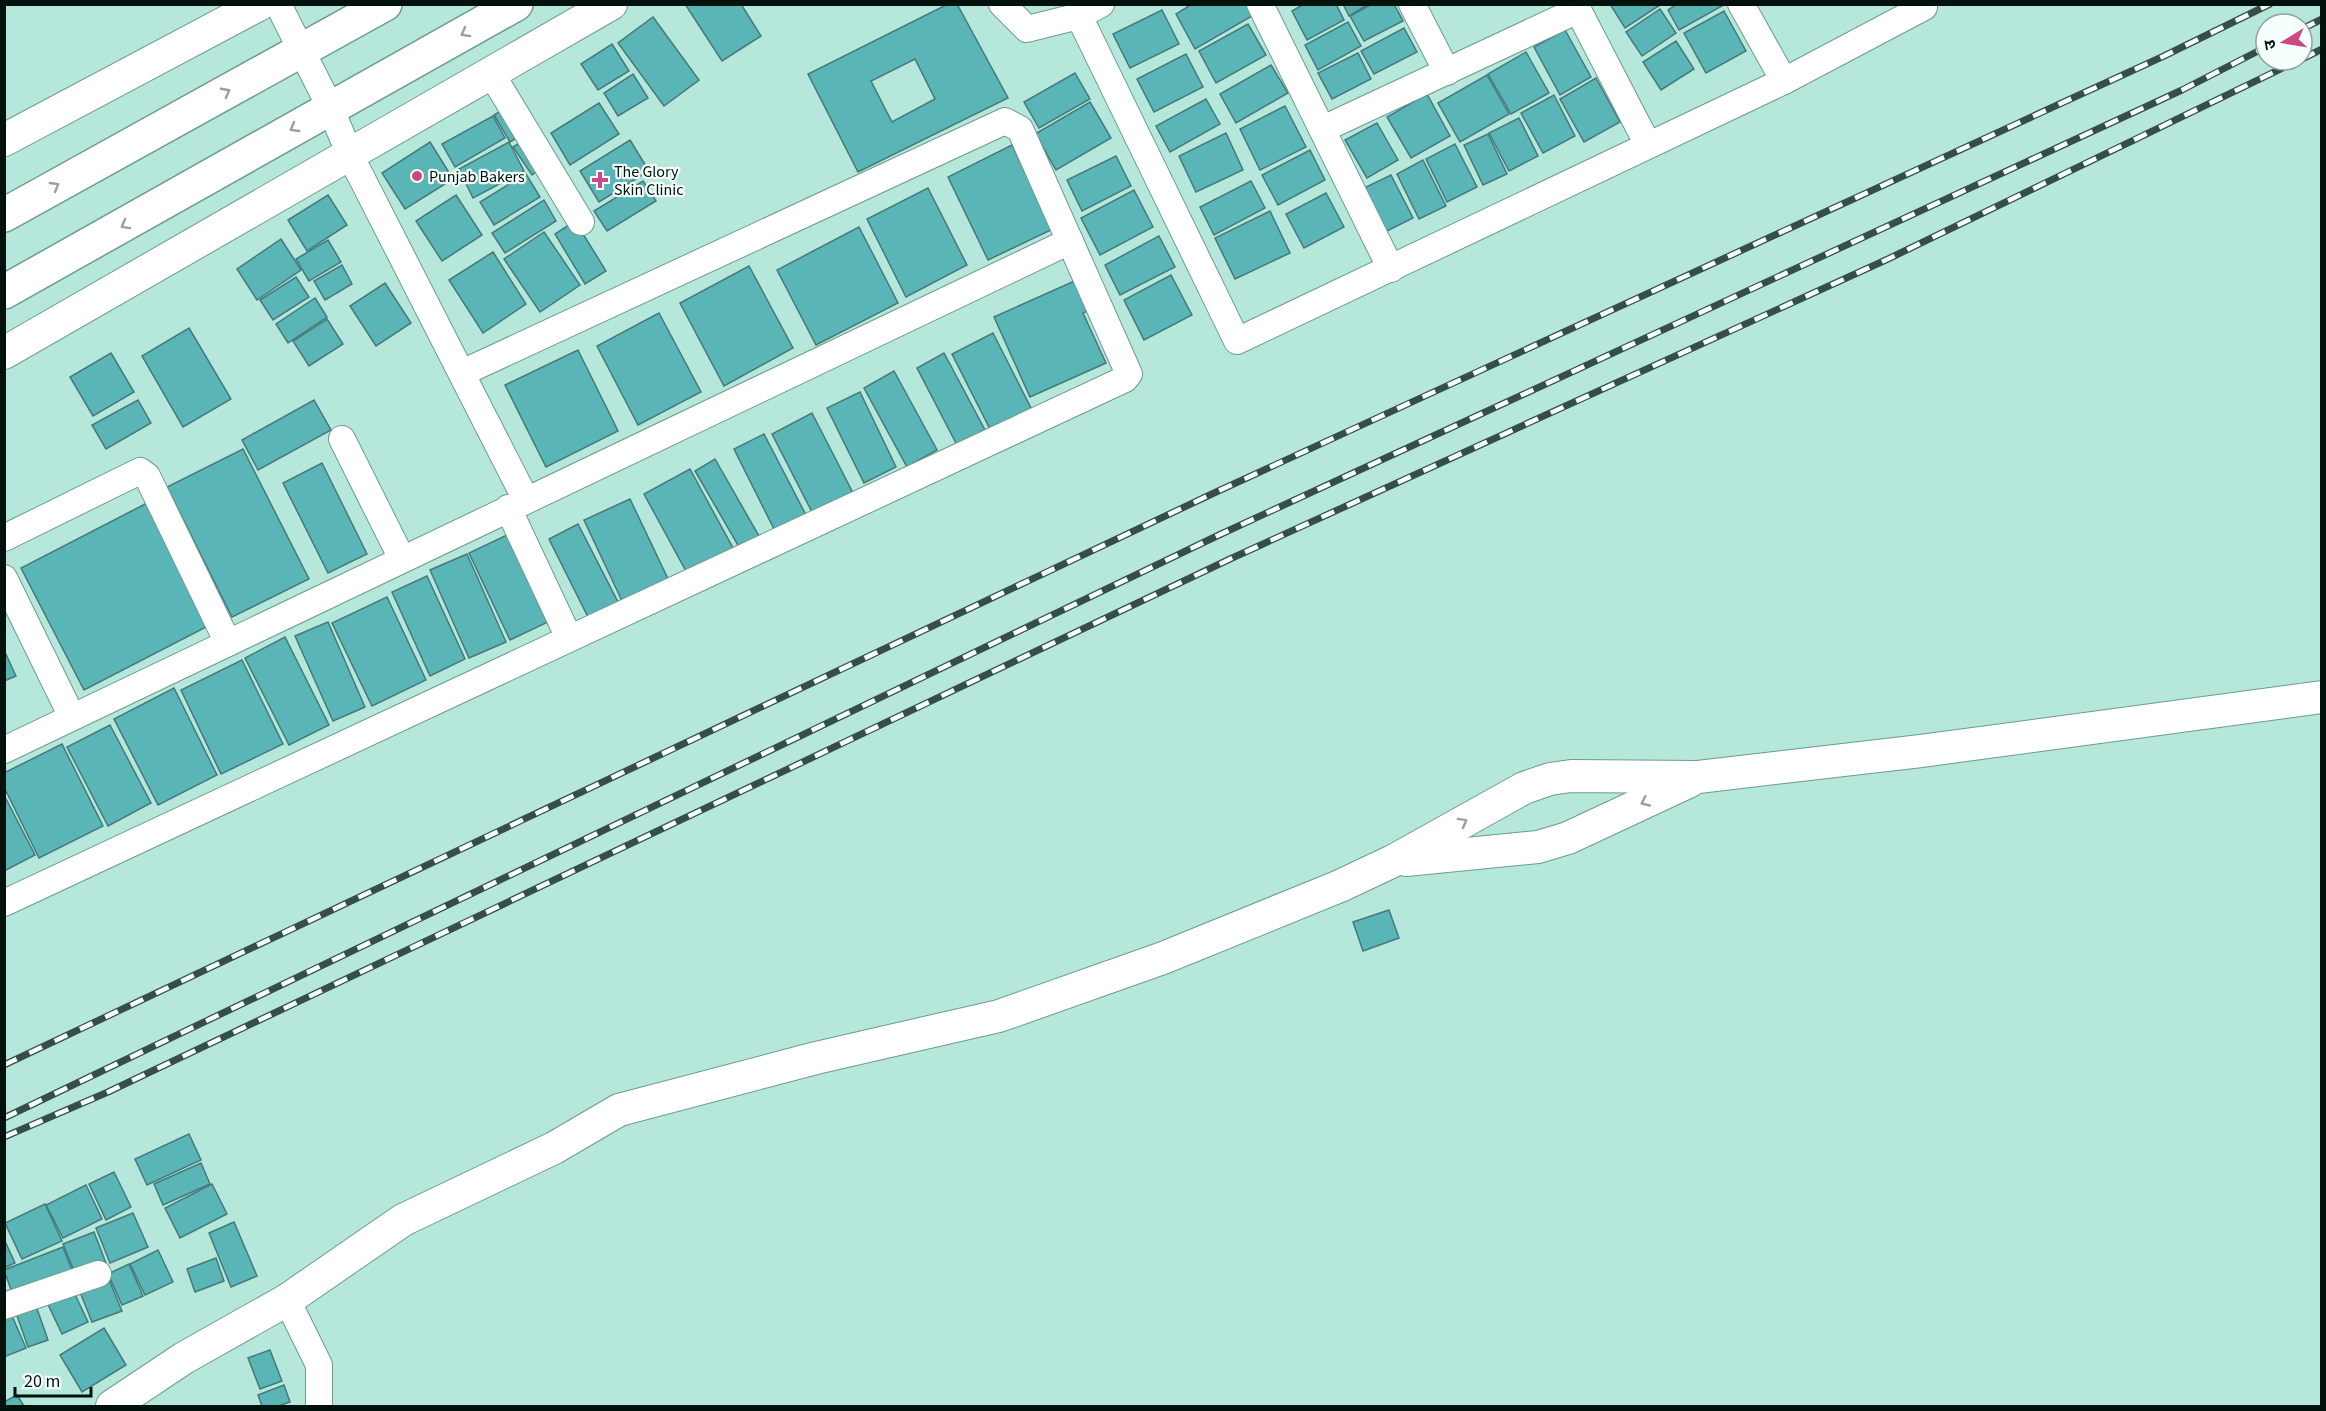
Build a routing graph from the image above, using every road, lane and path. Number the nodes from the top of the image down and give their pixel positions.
1 (260, 4) edge
2 (278, 4) edge
3 (385, 4) edge
4 (516, 4) edge
5 (611, 4) edge
6 (1002, 4) edge
7 (1260, 4) edge
8 (1412, 4) edge
9 (1742, 4) edge
10 (1922, 4) edge
11 (1576, 7) edge
12 (1090, 10) edge
13 (302, 51) junction
14 (1446, 72) junction
15 (491, 73) junction
16 (1784, 81) junction
17 (330, 107) junction
18 (1323, 129) junction
19 (4, 140) edge
20 (1648, 144) junction
21 (350, 155) junction
22 (4, 215) edge
23 (581, 222) dead end
24 (1070, 242) junction
25 (1391, 269) junction
26 (4, 292) edge
27 (4, 353) edge
28 (462, 373) junction
29 (342, 438) dead end
30 (517, 504) junction
31 (4, 538) edge
32 (402, 559) junction
33 (4, 578) edge
34 (569, 638) junction
35 (228, 643) junction
36 (2322, 697) edge
37 (72, 717) junction
38 (4, 750) edge
39 (1698, 777) junction
40 (1393, 861) junction
41 (4, 903) edge
42 (98, 1274) dead end
43 (287, 1299) junction
44 (4, 1306) edge
45 (112, 1407) edge
46 (319, 1407) edge

1 - 19 street
2 - 13 street
3 - 13 main road
4 -> 17 main road
5 - 15 street
6 - 12 street
7 - 18 street
8 - 14 street
9 - 16 street
10 - 16 street
11 - 14 street
11 - 20 street
12 - 25 street
13 - 17 street
22 -> 13 main road
14 - 18 street
15 - 21 street
15 - 23 street
16 - 20 street
17 - 21 street
17 -> 26 main road
18 - 25 street
20 - 25 street
21 - 27 street
21 - 28 street
24 - 28 street
24 - 30 street
24 - 34 street
28 - 30 street
29 - 32 street
30 - 32 street
30 - 34 street
31 - 35 street
32 - 35 street
33 - 37 street
34 - 41 street
35 - 37 street
36 - 39 street
37 - 38 street
39 -> 40 street
40 -> 39 street
40 - 43 street
42 - 44 street
43 - 45 street
43 - 46 street

